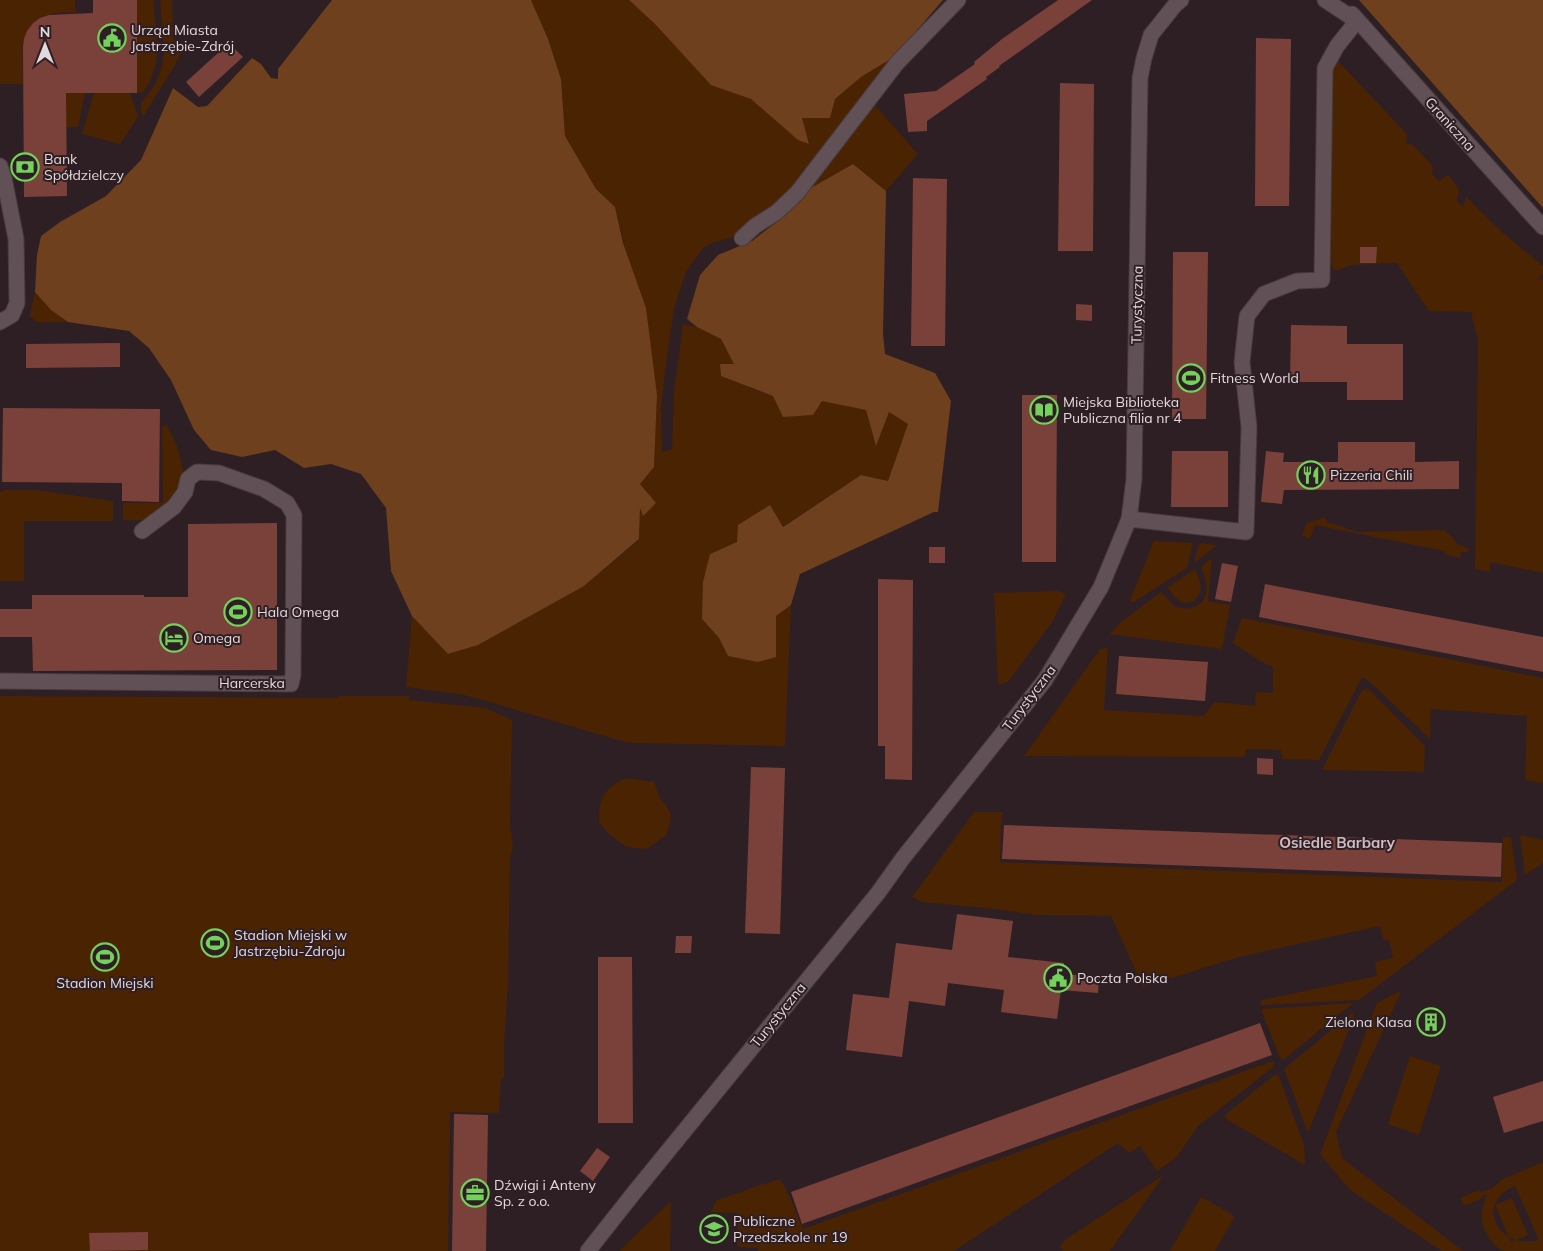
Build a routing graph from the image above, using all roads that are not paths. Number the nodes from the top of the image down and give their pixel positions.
1 (958, 0) edge
2 (1181, 0) edge
3 (1325, 0) edge
4 (1342, 0) edge
5 (1357, 21) junction
6 (0, 166) edge
7 (1543, 226) edge
8 (742, 238) dead end
9 (0, 322) edge
10 (1128, 519) junction
11 (142, 531) dead end
12 (0, 681) edge
13 (588, 1251) edge

1 - 8 street
2 - 10 street, Turystyczna
3 - 5 street, Graniczna
4 - 5 street, Graniczna
5 - 7 street, Graniczna
5 - 10 street
6 - 9 street
10 - 13 street, Turystyczna
11 - 12 street, Harcerska

